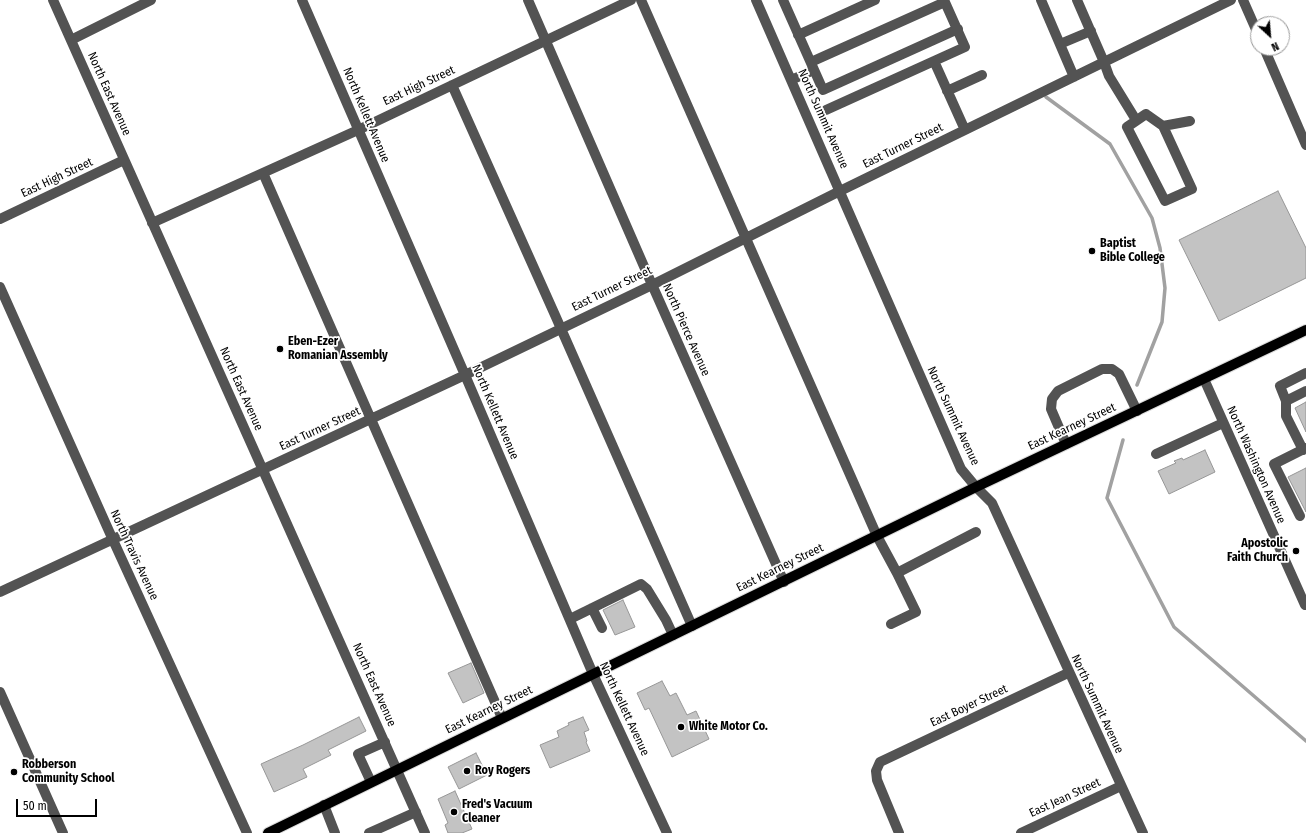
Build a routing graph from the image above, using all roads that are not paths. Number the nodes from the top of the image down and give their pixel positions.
1 (53, 0) edge
2 (151, 0) edge
3 (302, 0) edge
4 (528, 0) edge
5 (631, 0) edge
6 (641, 0) edge
7 (756, 0) edge
8 (875, 0) edge
9 (1041, 0) edge
10 (1077, 0) edge
11 (1232, 0) edge
12 (1243, 0) edge
13 (787, 1) edge
14 (945, 1) edge
15 (1250, 16) edge
16 (958, 30) junction
17 (1091, 30) junction
18 (798, 35) junction
19 (71, 40) junction
20 (546, 41) junction
21 (1060, 44) junction
22 (1267, 56) edge
23 (934, 61) junction
24 (1104, 62) junction
25 (813, 66) junction
26 (982, 75) dead end
27 (1074, 77) junction
28 (791, 80) junction
29 (452, 85) junction
30 (947, 91) junction
31 (826, 110) dead end
32 (1136, 120) junction
33 (1190, 121) dead end
34 (1163, 126) junction
35 (358, 130) junction
36 (965, 130) junction
37 (1306, 145) edge
38 (124, 160) junction
39 (263, 173) junction
40 (840, 191) junction
41 (0, 219) edge
42 (152, 223) junction
43 (747, 238) junction
44 (652, 285) junction
45 (0, 287) edge
46 (561, 329) junction
47 (1306, 330) edge
48 (1306, 373) edge
49 (466, 375) junction
50 (1204, 379) junction
51 (1306, 391) edge
52 (1286, 401) junction
53 (1137, 411) junction
54 (371, 420) junction
55 (1223, 423) junction
56 (1066, 444) junction
57 (1304, 449) edge
58 (1156, 454) dead end
59 (264, 470) junction
60 (976, 487) junction
61 (1300, 516) dead end
62 (976, 532) dead end
63 (877, 536) junction
64 (113, 540) junction
65 (897, 573) junction
66 (784, 582) junction
67 (0, 592) edge
68 (1304, 605) dead end
69 (592, 608) junction
70 (570, 619) junction
71 (891, 624) dead end
72 (692, 626) junction
73 (602, 628) dead end
74 (673, 635) junction
75 (1068, 673) junction
76 (593, 674) junction
77 (0, 692) edge
78 (502, 718) junction
79 (385, 742) junction
80 (397, 769) junction
81 (371, 782) junction
82 (1121, 786) junction
83 (324, 805) junction
84 (416, 812) junction
85 (63, 833) edge
86 (247, 833) edge
87 (268, 833) edge
88 (335, 833) edge
89 (369, 833) edge
90 (425, 833) edge
91 (667, 833) edge
92 (899, 833) edge
93 (1021, 833) edge
94 (1142, 833) edge

1 - 19 street, North East Avenue
2 - 19 street
3 - 35 street, North Kellett Avenue
4 - 20 street, North Pierce Avenue
5 - 20 street, East High Street
6 - 43 street
7 - 28 street, North Summit Avenue
8 - 18 street
9 - 21 street
10 - 17 street
11 - 24 street, East Turner Street
12 - 15 street
13 - 18 street
14 - 16 street
14 - 25 street
16 - 23 street
16 - 25 street
17 - 21 street
17 - 24 street
18 - 25 street
19 - 38 street, North East Avenue
20 - 29 street, East High Street
20 - 44 street, North Pierce Avenue
21 - 27 street
22 - 37 street
23 - 30 street
23 - 31 street
24 - 27 street, East Turner Street
24 - 32 street
25 - 28 street
26 - 30 street
27 - 36 street, East Turner Street
28 - 40 street, North Summit Avenue
29 - 35 street, East High Street
29 - 46 street
30 - 36 street
32 - 34 street
32 - 34 street
33 - 34 street
35 - 39 street, East High Street
35 - 49 street, North Kellett Avenue
36 - 40 street, East Turner Street
38 - 41 street, East High Street
38 - 42 street, North East Avenue
39 - 42 street, East High Street
39 - 54 street
40 - 43 street, East Turner Street
40 - 60 street, North Summit Avenue
42 - 59 street, North East Avenue
43 - 44 street, East Turner Street
43 - 63 street
44 - 46 street, East Turner Street
44 - 66 street, North Pierce Avenue
45 - 64 street, North Travis Avenue
46 - 49 street, East Turner Street
46 - 72 street
47 - 50 main road, East Kearney Street
48 - 52 street
49 - 54 street, East Turner Street
49 - 70 street, North Kellett Avenue
50 - 53 main road, East Kearney Street
50 - 55 street, North Washington Avenue
51 - 52 street
52 - 57 street
53 - 56 main road, East Kearney Street
53 - 56 street
54 - 59 street, East Turner Street
54 - 78 street
55 - 58 street
55 - 68 street, North Washington Avenue
56 - 60 main road, East Kearney Street
57 - 61 street
59 - 64 street, East Turner Street
59 - 79 street, North East Avenue
60 - 63 main road, East Kearney Street
60 - 75 street, North Summit Avenue
62 - 65 street
63 - 65 street
63 - 66 main road, East Kearney Street
64 - 67 street, East Turner Street
64 - 86 street, North Travis Avenue
65 - 71 street
66 - 72 main road, East Kearney Street
69 - 70 street
69 - 73 street
69 - 74 street
70 - 76 street, North Kellett Avenue
72 - 74 main road, East Kearney Street
74 - 76 main road, East Kearney Street
75 - 82 street, North Summit Avenue
75 - 92 street, East Boyer Street
76 - 78 main road, East Kearney Street
76 - 91 street, North Kellett Avenue
77 - 85 street
78 - 80 main road, East Kearney Street
79 - 80 street, North East Avenue
79 - 81 street
80 - 81 main road, East Kearney Street
80 - 84 street, North East Avenue
81 - 83 main road, East Kearney Street
82 - 93 street, East Jean Street
82 - 94 street, North Summit Avenue
83 - 87 main road, East Kearney Street
83 - 88 street
84 - 89 street
84 - 90 street, North East Avenue

